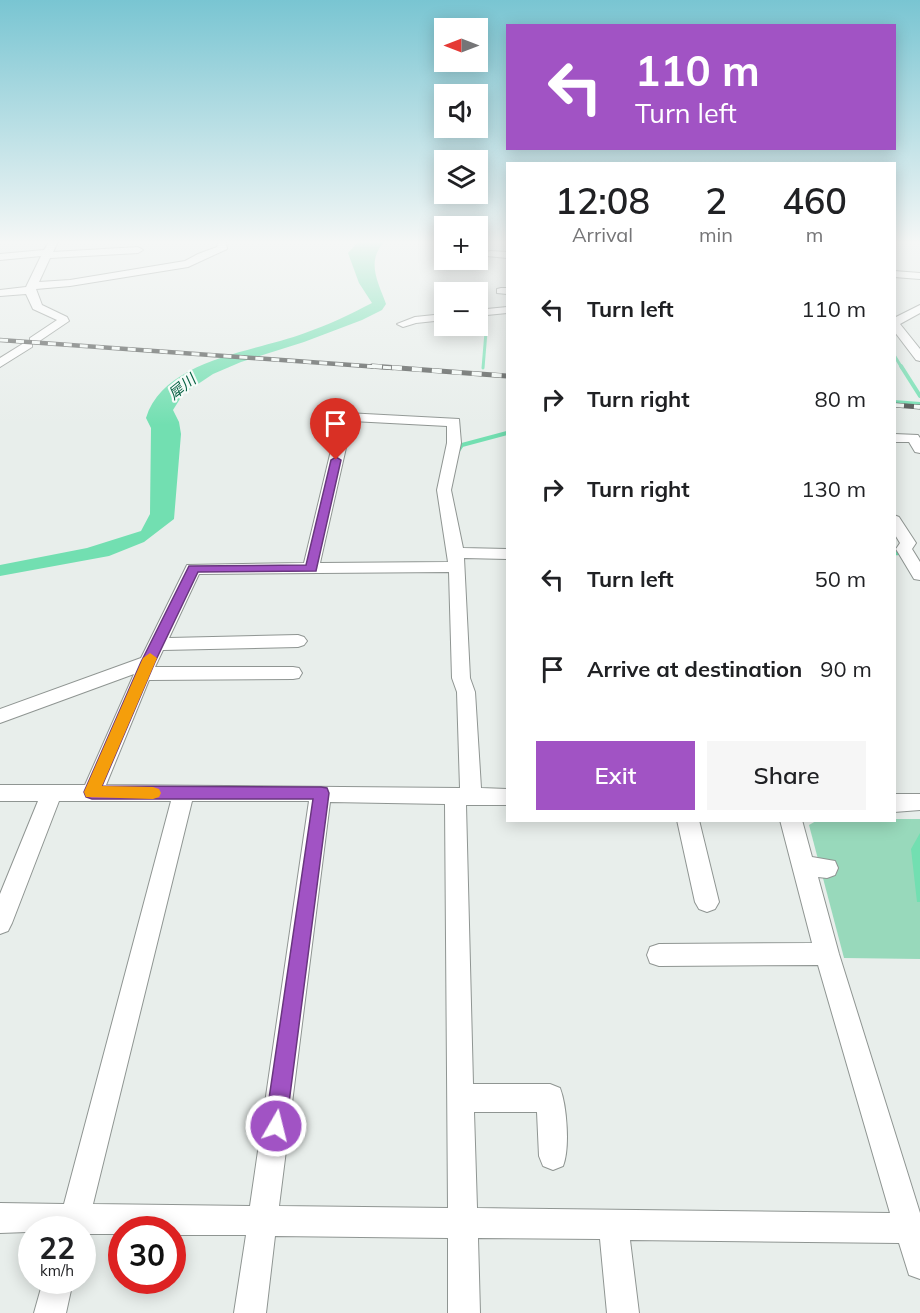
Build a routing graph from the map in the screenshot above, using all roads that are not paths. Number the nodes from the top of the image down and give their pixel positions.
1 (35, 303) edge
2 (920, 309) edge
3 (506, 310) edge
4 (488, 312) edge
5 (434, 319) edge
6 (920, 320) edge
7 (896, 322) edge
8 (403, 324) dead end
9 (920, 357) edge
10 (0, 363) edge
11 (896, 438) edge
12 (920, 449) edge
13 (896, 524) edge
14 (907, 546) edge
15 (506, 554) edge
16 (456, 560) junction
17 (312, 568) junction
18 (920, 575) edge
19 (298, 641) dead end
20 (157, 644) junction
21 (146, 668) junction
22 (293, 673) dead end
23 (0, 716) edge
24 (0, 792) edge
25 (52, 792) junction
26 (92, 792) junction
27 (184, 793) junction
28 (321, 793) junction
29 (463, 796) junction
30 (506, 797) edge
31 (896, 802) edge
32 (920, 802) edge
33 (688, 822) edge
34 (791, 822) edge
35 (707, 902) dead end
36 (0, 922) edge
37 (827, 954) junction
38 (659, 955) dead end
39 (461, 1098) junction
40 (553, 1156) dead end
41 (75, 1216) edge
42 (0, 1218) edge
43 (18, 1219) edge
44 (263, 1221) junction
45 (464, 1223) junction
46 (96, 1224) edge
47 (613, 1225) junction
48 (914, 1228) edge
49 (920, 1264) edge
50 (55, 1294) edge
51 (50, 1313) edge
52 (250, 1313) edge
53 (464, 1313) edge
54 (623, 1313) edge

1 - 10 street
2 - 7 street
3 - 4 street
5 - 8 street
6 - 7 street
7 - 9 street
11 - 12 street
13 - 14 street
14 - 18 street
15 - 16 street
16 - 17 street
16 - 17 street
16 - 29 street
17 - 20 street
19 - 20 street
20 - 21 street
21 - 22 street
21 - 23 street
21 - 26 street
24 - 25 street
25 - 26 street
25 - 36 street
26 - 27 street
27 - 28 street
27 - 41 street
28 - 29 street
28 - 44 street
29 - 30 street
29 - 39 street
31 - 32 street
33 - 35 street
34 - 37 street
37 - 38 street
37 - 48 street
39 - 40 street
39 - 45 street
42 - 43 street
44 - 45 street
44 - 46 street
44 - 52 street
45 - 47 street
45 - 53 street
47 - 48 street
47 - 54 street
48 - 49 street
50 - 51 street

